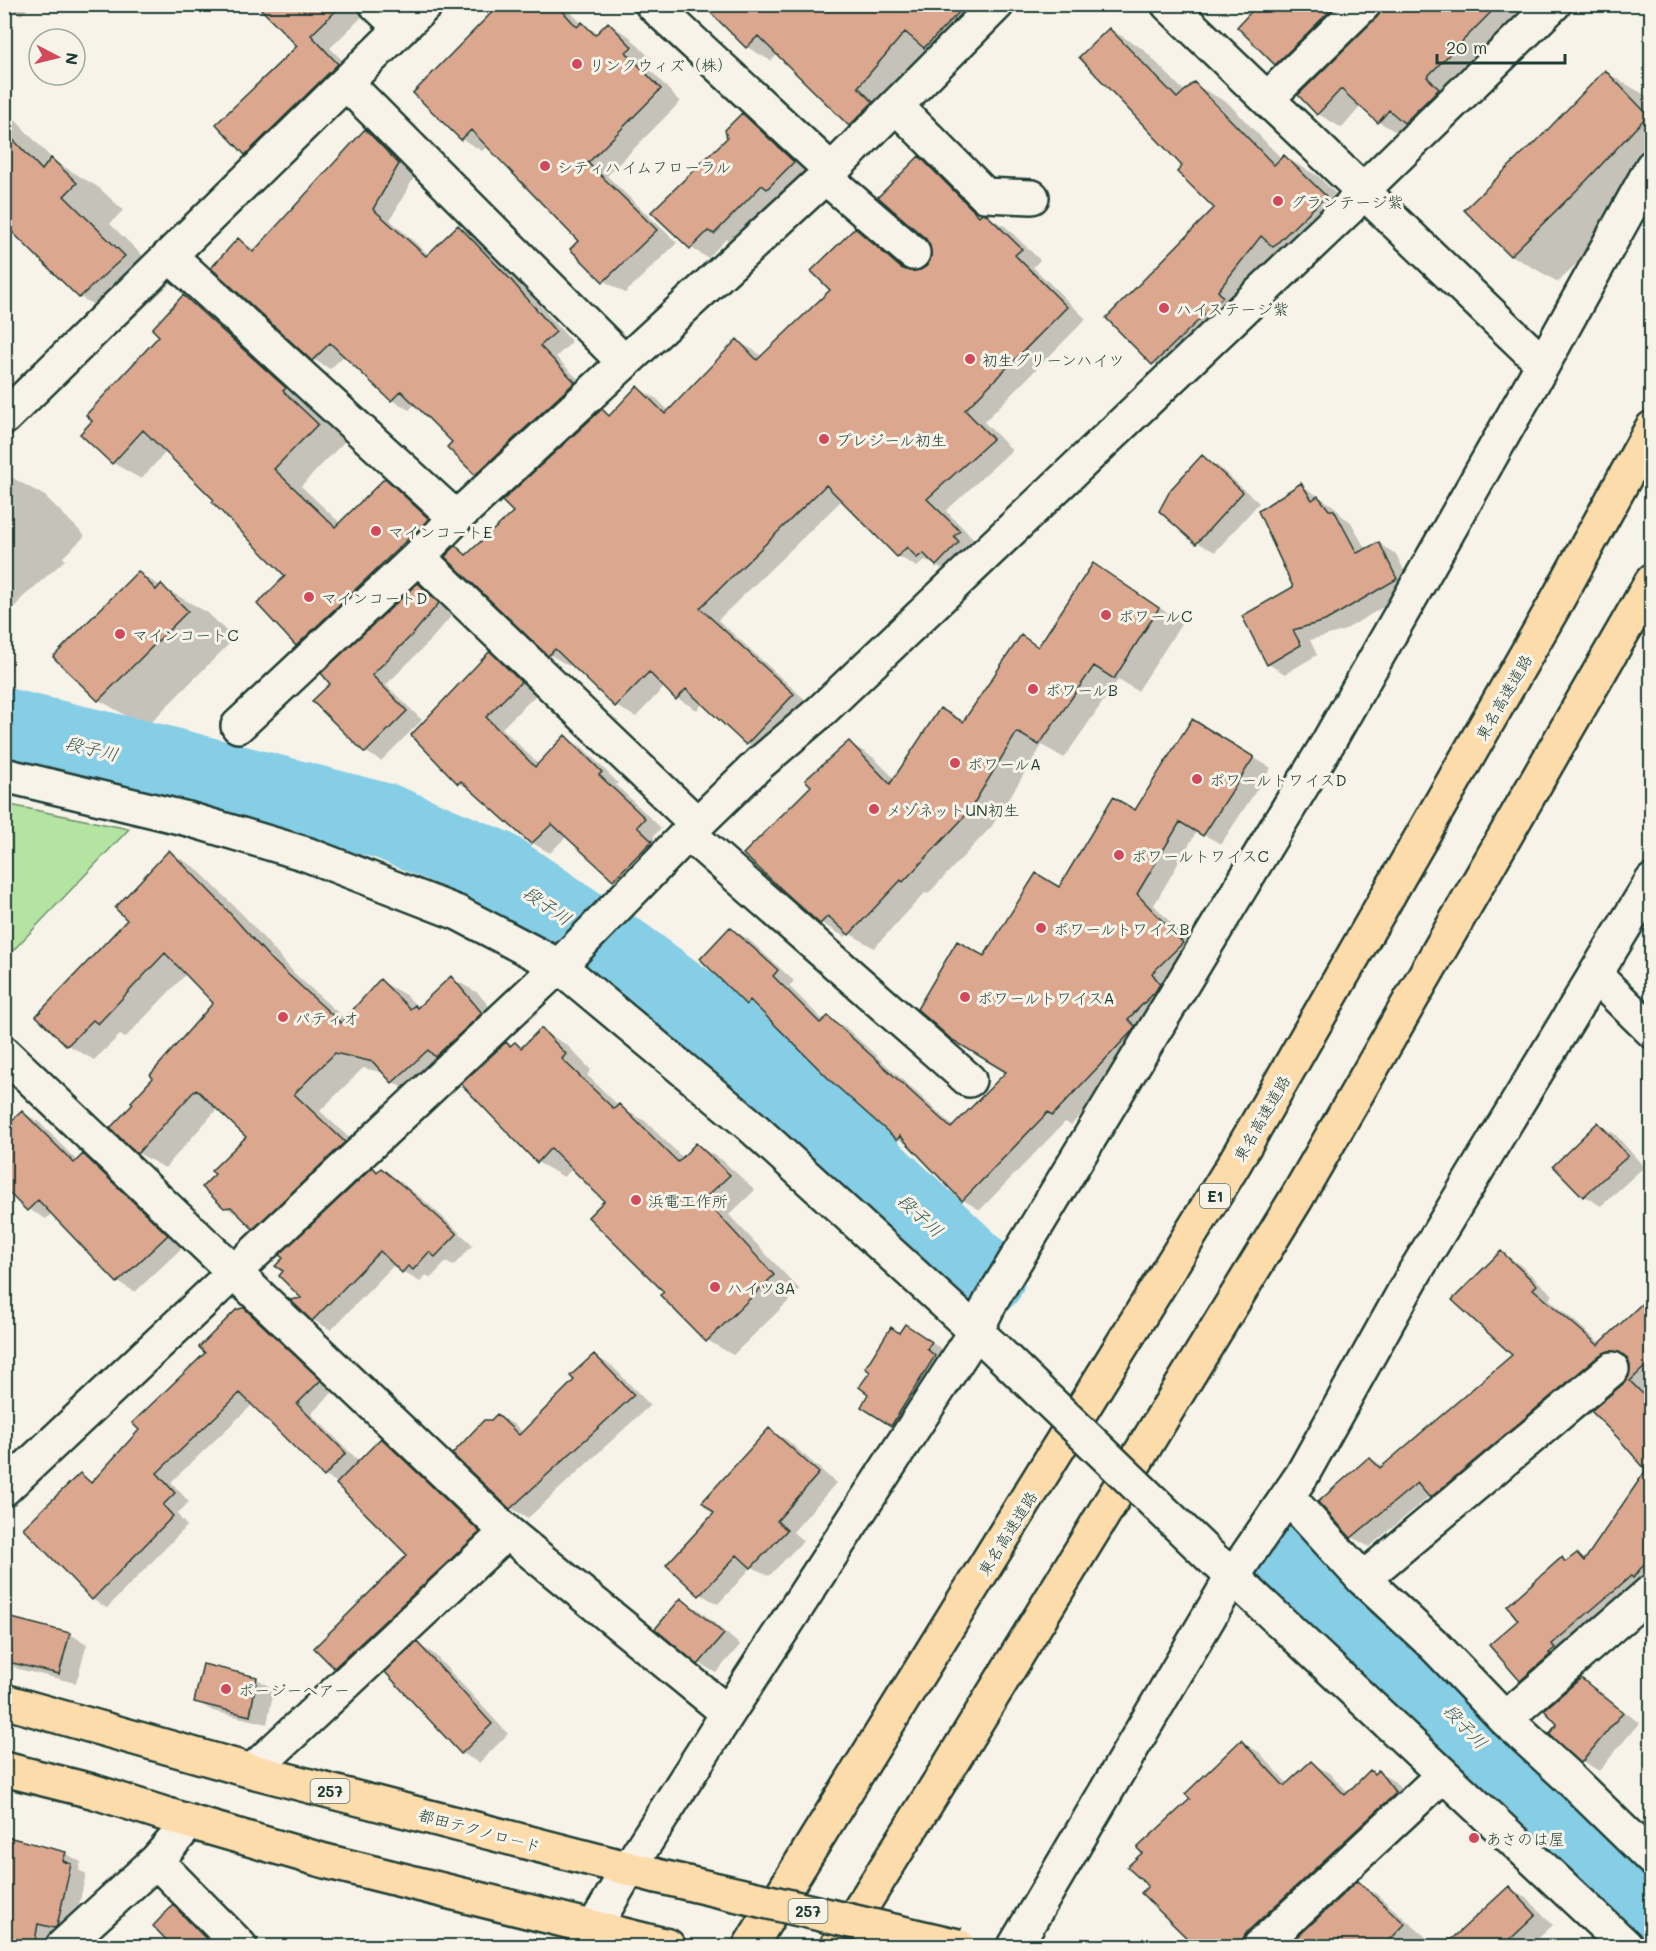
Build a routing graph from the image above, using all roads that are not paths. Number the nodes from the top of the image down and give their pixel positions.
1 (376, 4) edge
2 (426, 4) edge
3 (652, 4) edge
4 (997, 4) edge
5 (1168, 4) edge
6 (1364, 4) edge
7 (1554, 4) edge
8 (401, 28) junction
9 (345, 83) junction
10 (1268, 99) junction
11 (896, 106) junction
12 (1652, 167) edge
13 (828, 174) junction
14 (1362, 192) junction
15 (1032, 197) dead end
16 (913, 253) dead end
17 (170, 256) junction
18 (624, 362) junction
19 (1543, 364) junction
20 (4, 418) edge
21 (1652, 428) edge
22 (456, 518) junction
23 (418, 557) junction
24 (1652, 580) edge
25 (238, 726) dead end
26 (4, 775) edge
27 (692, 828) junction
28 (1652, 881) edge
29 (559, 966) junction
30 (1595, 975) junction
31 (1652, 1031) edge
32 (4, 1053) edge
33 (969, 1080) dead end
34 (234, 1272) junction
35 (984, 1340) junction
36 (1612, 1369) dead end
37 (4, 1489) edge
38 (1284, 1503) junction
39 (507, 1532) junction
40 (1224, 1568) junction
41 (1363, 1579) junction
42 (1652, 1592) edge
43 (4, 1701) edge
44 (728, 1713) junction
45 (1505, 1719) junction
46 (4, 1769) edge
47 (252, 1771) junction
48 (1443, 1774) junction
49 (190, 1822) junction
50 (1652, 1860) edge
51 (156, 1861) junction
52 (643, 1872) junction
53 (600, 1937) edge
54 (63, 1947) edge
55 (240, 1947) edge
56 (668, 1947) edge
57 (750, 1947) edge
58 (837, 1947) edge
59 (958, 1947) edge
60 (1015, 1947) edge
61 (1260, 1947) edge
62 (1626, 1947) edge

1 - 8 street
2 - 8 street
3 - 13 street
4 - 11 street
5 - 10 street
6 - 10 street
7 - 14 street
8 - 9 street
9 - 17 street
9 - 18 street
10 - 14 street
11 - 13 street
11 - 15 street
12 - 19 street
13 - 16 street
13 - 18 street
14 - 19 street
14 - 27 street
17 - 20 street
17 - 22 street
18 - 22 street
19 - 35 street
21 - 57 highway, 東名高速道路 / E1
22 - 23 street
23 - 25 street
23 - 27 street
24 - 58 highway
26 - 29 street
27 - 29 street
27 - 33 street
28 - 30 street
29 - 34 street
29 - 35 street
30 - 31 street
30 - 38 street
32 - 34 street
34 - 37 street
34 - 39 street
35 - 40 street, bridge
35 - 44 street
36 - 41 street
38 - 40 street
38 - 41 street
39 - 44 street
39 - 47 street
40 - 48 street
40 - 60 street
41 - 45 street
42 - 45 street
43 - 47 highway, 都田テクノロード / 257
44 - 52 street
45 - 50 street
46 - 49 highway
47 - 52 highway, 都田テクノロード / 257
48 - 61 street
48 - 62 street
49 - 51 street
49 - 53 highway
51 - 54 street
51 - 55 street
52 - 53 street
52 - 59 highway, 都田テクノロード / 257, bridge
53 - 56 highway

